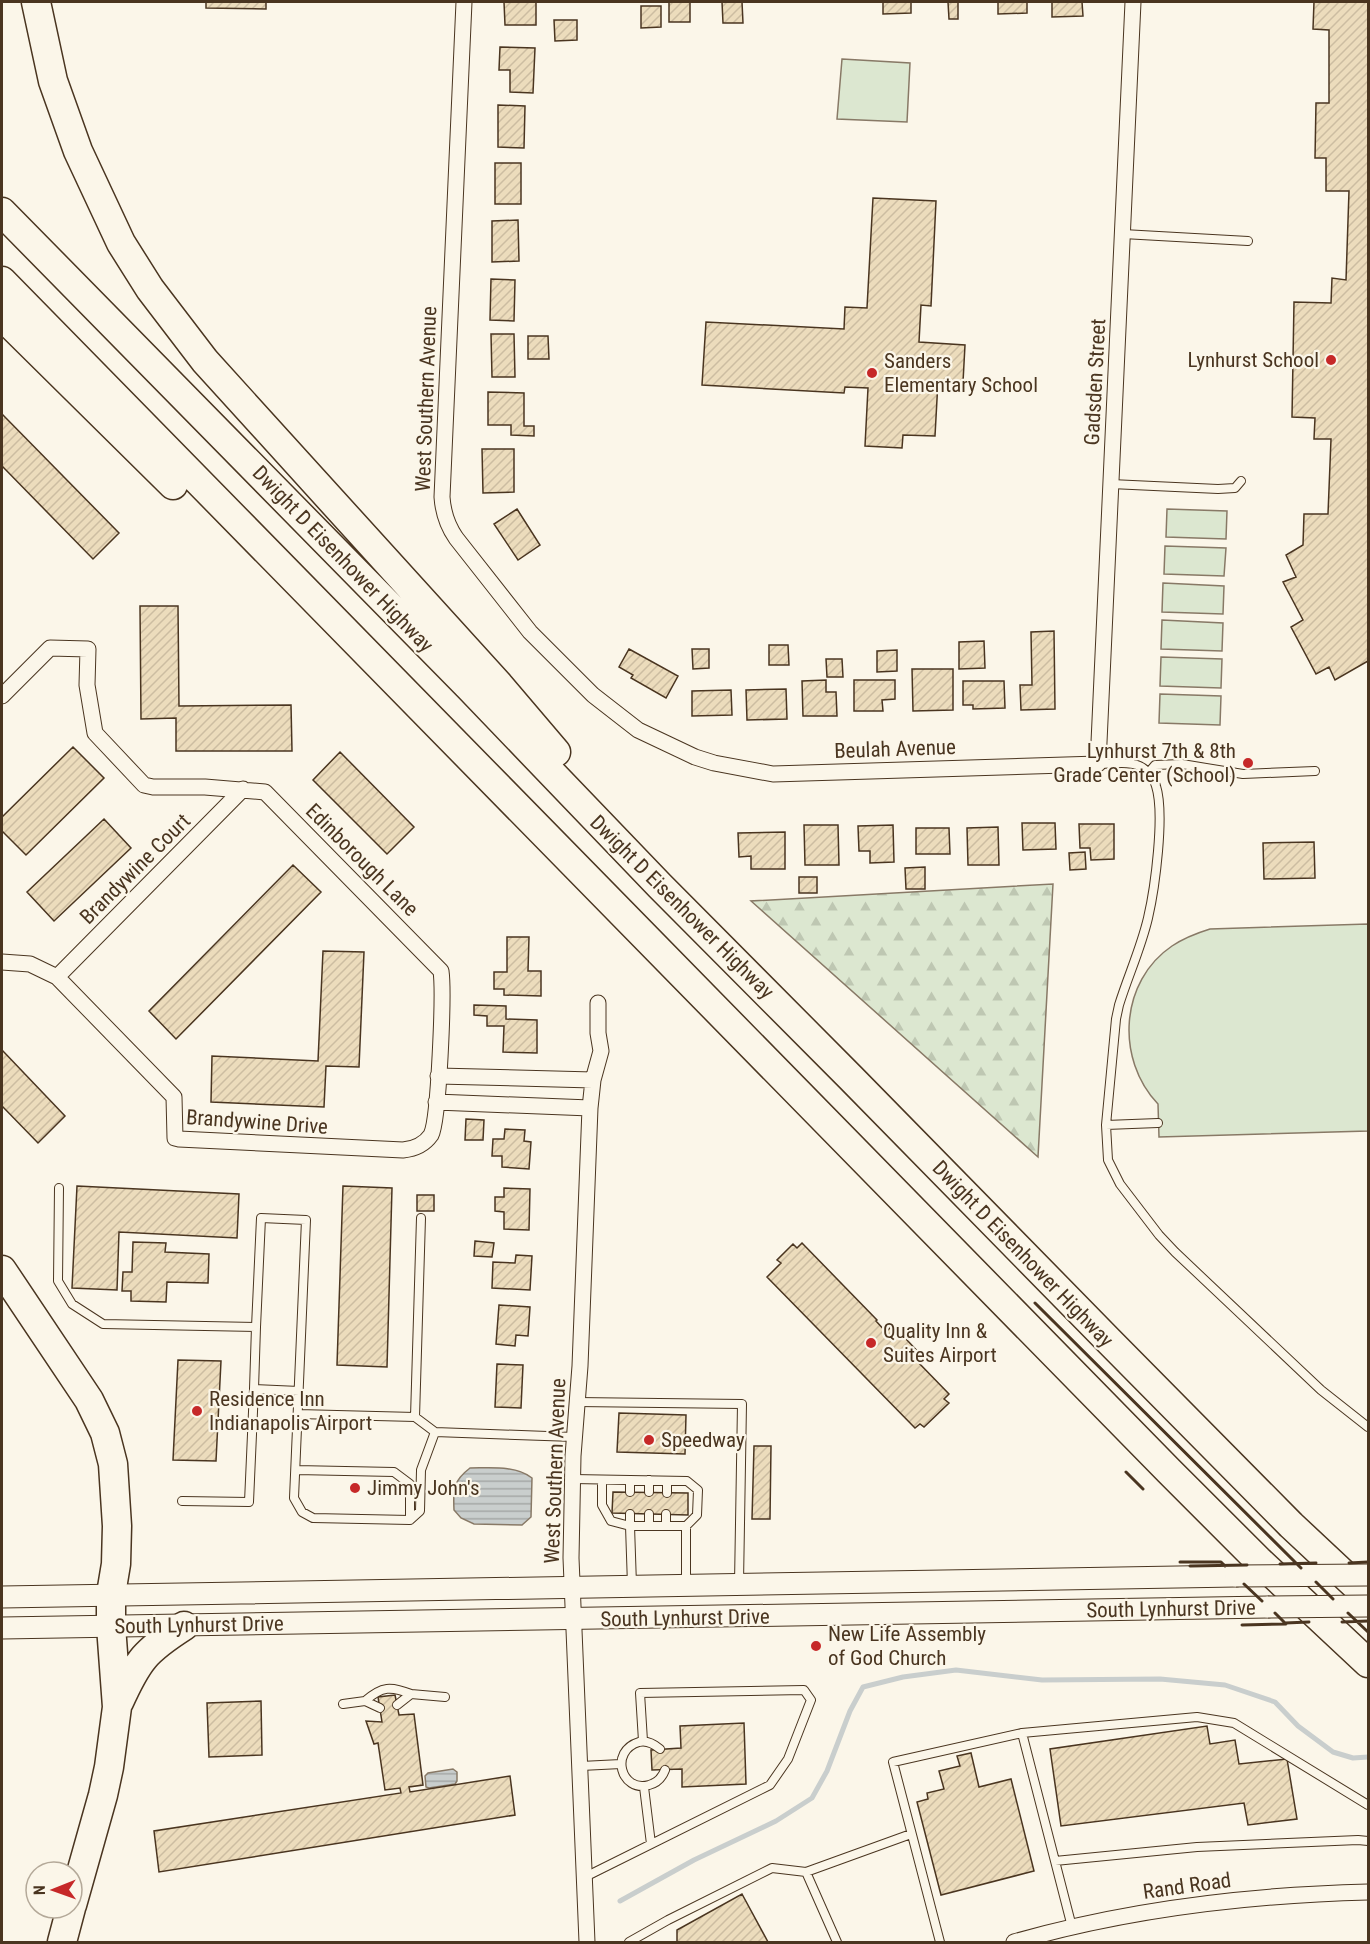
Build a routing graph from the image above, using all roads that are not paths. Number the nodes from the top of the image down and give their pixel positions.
1 (36, 2) edge
2 (464, 2) edge
3 (1133, 2) edge
4 (2, 212) edge
5 (1123, 234) junction
6 (1248, 241) dead end
7 (2, 281) edge
8 (2, 316) edge
9 (1241, 481) dead end
10 (1110, 484) junction
11 (289, 576) junction
12 (2, 696) edge
13 (695, 757) joint
14 (1098, 764) junction
15 (1315, 771) dead end
16 (1149, 772) junction
17 (243, 789) junction
18 (660, 886) junction
19 (2, 962) edge
20 (57, 977) junction
21 (598, 1003) dead end
22 (438, 1077) junction
23 (593, 1080) junction
24 (436, 1102) junction
25 (590, 1108) junction
26 (1158, 1123) dead end
27 (1106, 1125) junction
28 (59, 1188) dead end
29 (421, 1218) dead end
30 (2, 1270) edge
31 (256, 1327) junction
32 (254, 1389) junction
33 (299, 1391) junction
34 (577, 1402) junction
35 (298, 1414) junction
36 (415, 1417) junction
37 (1368, 1427) edge
38 (435, 1432) junction
39 (574, 1437) junction
40 (296, 1470) junction
41 (573, 1479) junction
42 (602, 1480) junction
43 (630, 1480) junction
44 (649, 1480) junction
45 (667, 1480) junction
46 (630, 1492) dead end
47 (649, 1492) dead end
48 (667, 1493) dead end
49 (182, 1501) dead end
50 (630, 1514) dead end
51 (649, 1514) dead end
52 (666, 1514) dead end
53 (410, 1520) junction
54 (630, 1526) junction
55 (649, 1526) junction
56 (666, 1526) junction
57 (686, 1526) junction
58 (1368, 1575) edge
59 (687, 1586) junction
60 (738, 1586) junction
61 (632, 1587) junction
62 (572, 1588) junction
63 (111, 1594) junction
64 (2, 1597) edge
65 (1368, 1597) edge
66 (1368, 1606) edge
67 (574, 1619) junction
68 (111, 1626) junction
69 (184, 1626) junction
70 (2, 1628) edge
71 (1368, 1663) edge
72 (411, 1694) junction
73 (445, 1697) dead end
74 (365, 1701) junction
75 (343, 1704) dead end
76 (397, 1705) dead end
77 (117, 1707) junction
78 (380, 1708) dead end
79 (1022, 1733) junction
80 (643, 1741) junction
81 (660, 1749) dead end
82 (621, 1764) junction
83 (581, 1766) junction
84 (665, 1770) dead end
85 (644, 1786) junction
86 (1368, 1805) edge
87 (911, 1834) junction
88 (1368, 1841) edge
89 (651, 1844) junction
90 (1055, 1861) junction
91 (84, 1863) edge
92 (806, 1872) junction
93 (585, 1877) junction
94 (1368, 1893) edge
95 (68, 1920) edge
96 (1072, 1927) junction
97 (62, 1942) edge
98 (587, 1942) edge
99 (629, 1942) edge
100 (837, 1942) edge
101 (940, 1942) edge
102 (1014, 1942) edge

1 - 18 highway
2 - 13 street, West Southern Avenue
3 - 5 street, Gadsden Street
4 - 18 highway, Dwight D Eisenhower Highway
5 - 6 lane
5 - 10 street, Gadsden Street
7 - 11 highway
8 - 11 highway
9 - 10 lane
10 - 14 street, Gadsden Street
11 - 71 highway
12 - 17 street, Edinborough Lane
13 - 14 street, Beulah Avenue
14 - 16 lane
15 - 16 lane
16 - 27 lane
17 - 20 street, Brandywine Court
17 - 22 street, Edinborough Lane
18 - 65 highway, Dwight D Eisenhower Highway
19 - 20 street, Brandywine Drive
20 - 24 street, Brandywine Drive
21 - 23 street, West Southern Avenue
22 - 23 street
22 - 24 street, Brandywine Drive
23 - 25 street, West Southern Avenue
24 - 25 street
25 - 34 street, West Southern Avenue
26 - 27 lane
27 - 37 lane
28 - 31 lane
29 - 36 lane
30 - 63 highway
31 - 32 lane
31 - 33 lane
32 - 33 lane
32 - 49 lane
33 - 35 lane
34 - 39 street, West Southern Avenue
34 - 60 lane
35 - 36 lane
35 - 40 lane
36 - 38 lane
38 - 39 lane
38 - 53 lane
39 - 41 street, West Southern Avenue
40 - 53 lane
40 - 53 lane
41 - 42 lane
41 - 62 street, West Southern Avenue
42 - 43 lane
42 - 54 lane
43 - 44 lane
43 - 46 lane
44 - 45 lane
44 - 47 lane
45 - 48 lane
45 - 57 lane
50 - 54 lane
51 - 55 lane
52 - 56 lane
54 - 55 lane
54 - 61 lane
55 - 56 lane
56 - 57 lane
57 - 59 lane
58 - 60 main road, South Lynhurst Drive, bridge
59 - 60 main road, South Lynhurst Drive
59 - 61 main road, South Lynhurst Drive
61 - 62 main road, South Lynhurst Drive
62 - 63 main road, South Lynhurst Drive
62 - 67 street, West Southern Avenue
63 - 64 main road, South Lynhurst Drive
63 - 68 highway
66 - 67 main road, South Lynhurst Drive, bridge
67 - 69 main road, South Lynhurst Drive
67 - 83 street, West Southern Avenue
68 - 69 main road, South Lynhurst Drive
68 - 70 main road, South Lynhurst Drive
68 - 77 highway
69 - 77 highway
72 - 73 lane
72 - 74 lane
72 - 76 lane
74 - 75 lane
74 - 78 lane
77 - 91 highway
79 - 86 lane
79 - 87 lane
79 - 90 lane
80 - 81 lane
80 - 82 lane
80 - 89 lane
82 - 83 lane
82 - 85 lane
83 - 93 street, West Southern Avenue
84 - 85 lane
85 - 89 lane
87 - 92 lane
87 - 101 lane
88 - 90 lane
89 - 93 lane
90 - 96 lane
92 - 99 lane
92 - 100 lane
93 - 98 street, West Southern Avenue
94 - 96 street, Rand Road
95 - 97 highway
96 - 102 street, Rand Road

